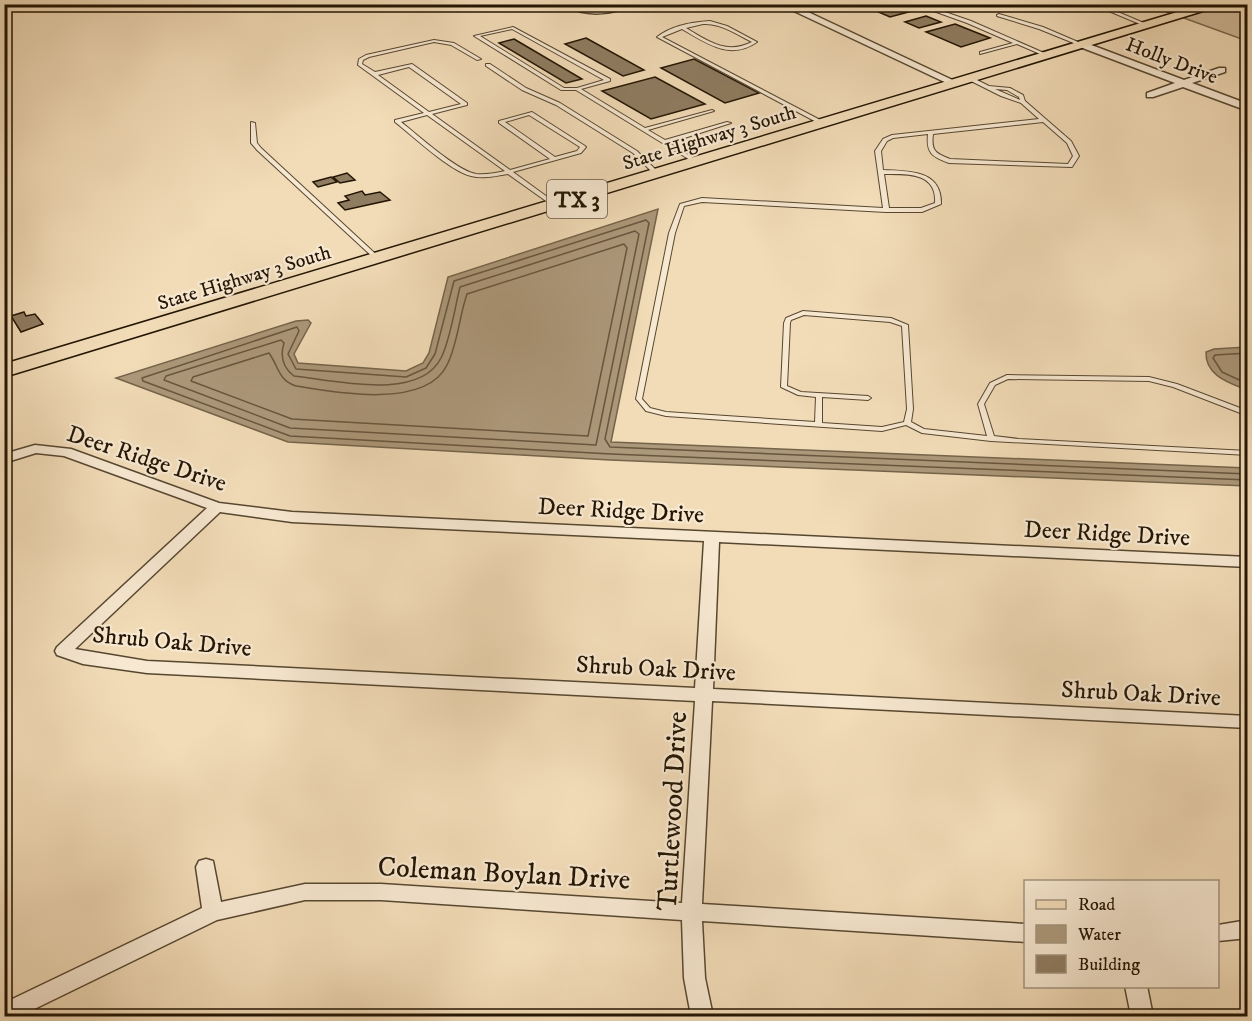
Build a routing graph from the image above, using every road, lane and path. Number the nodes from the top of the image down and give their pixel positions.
1 (568, 4) edge
2 (630, 4) edge
3 (783, 4) edge
4 (916, 4) edge
5 (1094, 4) edge
6 (1220, 4) edge
7 (999, 15) dead end
8 (1149, 26) junction
9 (683, 28) junction
10 (1017, 43) junction
11 (1083, 45) junction
12 (982, 53) dead end
13 (1049, 56) junction
14 (479, 59) dead end
15 (488, 65) dead end
16 (1222, 70) dead end
17 (374, 74) junction
18 (964, 82) junction
19 (1181, 83) junction
20 (577, 89) junction
21 (1150, 95) dead end
22 (1248, 108) edge
23 (712, 111) dead end
24 (428, 114) junction
25 (1043, 120) junction
26 (253, 123) dead end
27 (729, 123) dead end
28 (824, 124) junction
29 (644, 130) junction
30 (931, 132) junction
31 (665, 142) junction
32 (554, 159) junction
33 (696, 162) junction
34 (509, 171) junction
35 (881, 172) junction
36 (657, 174) junction
37 (555, 205) junction
38 (886, 210) junction
39 (378, 259) junction
40 (4, 372) edge
41 (819, 395) junction
42 (868, 398) dead end
43 (1248, 414) edge
44 (907, 423) junction
45 (818, 425) junction
46 (991, 439) junction
47 (1248, 453) edge
48 (4, 459) edge
49 (216, 507) junction
50 (712, 537) junction
51 (1248, 562) edge
52 (704, 695) junction
53 (1248, 722) edge
54 (206, 867) dead end
55 (692, 911) junction
56 (213, 912) junction
57 (1248, 929) edge
58 (1024, 933) edge
59 (1219, 933) edge
60 (1136, 988) edge
61 (4, 1014) edge
62 (702, 1017) edge
63 (1142, 1017) edge

1 - 2 street
3 - 18 street
4 - 10 lane
5 - 8 lane
6 - 8 main road, State Highway 3 South / TX 3
7 - 11 lane
8 - 11 main road, State Highway 3 South / TX 3
9 - 9 lane
9 - 28 lane
10 - 12 lane
10 - 13 lane
11 - 13 main road, State Highway 3 South / TX 3
11 - 19 street, Holly Drive
13 - 18 main road, State Highway 3 South / TX 3
14 - 17 lane
15 - 36 lane
16 - 19 street
17 - 24 lane
17 - 24 lane
18 - 25 lane
18 - 28 main road, State Highway 3 South / TX 3
19 - 21 street
19 - 22 street, Holly Drive
20 - 20 lane
20 - 29 lane
23 - 29 lane
24 - 34 lane
24 - 34 lane
25 - 30 lane
25 - 30 lane
26 - 39 lane
27 - 31 lane
28 - 33 main road, State Highway 3 South / TX 3
29 - 31 lane
30 - 35 lane
31 - 33 lane
32 - 32 lane
32 - 34 lane
33 - 36 main road, State Highway 3 South / TX 3
34 - 37 lane
35 - 38 lane
35 - 38 lane
36 - 37 main road, State Highway 3 South / TX 3
37 - 39 main road, State Highway 3 South / TX 3
38 - 45 lane
39 - 40 main road, State Highway 3 South / TX 3
41 - 42 lane
41 - 44 lane
41 - 45 lane
43 - 46 lane
44 - 45 lane
44 - 46 lane
46 - 47 lane
48 - 49 street, Deer Ridge Drive
49 - 50 street, Deer Ridge Drive
49 - 52 street, Shrub Oak Drive
50 - 51 street, Deer Ridge Drive
50 - 52 street, Turtlewood Drive
52 - 53 street, Shrub Oak Drive
52 - 55 street, Turtlewood Drive
54 - 56 street
55 - 56 street, Coleman Boylan Drive
55 - 58 street, Coleman Boylan Drive
55 - 62 street, Turtlewood Drive
56 - 61 street, Coleman Boylan Drive
57 - 59 street
60 - 63 street

